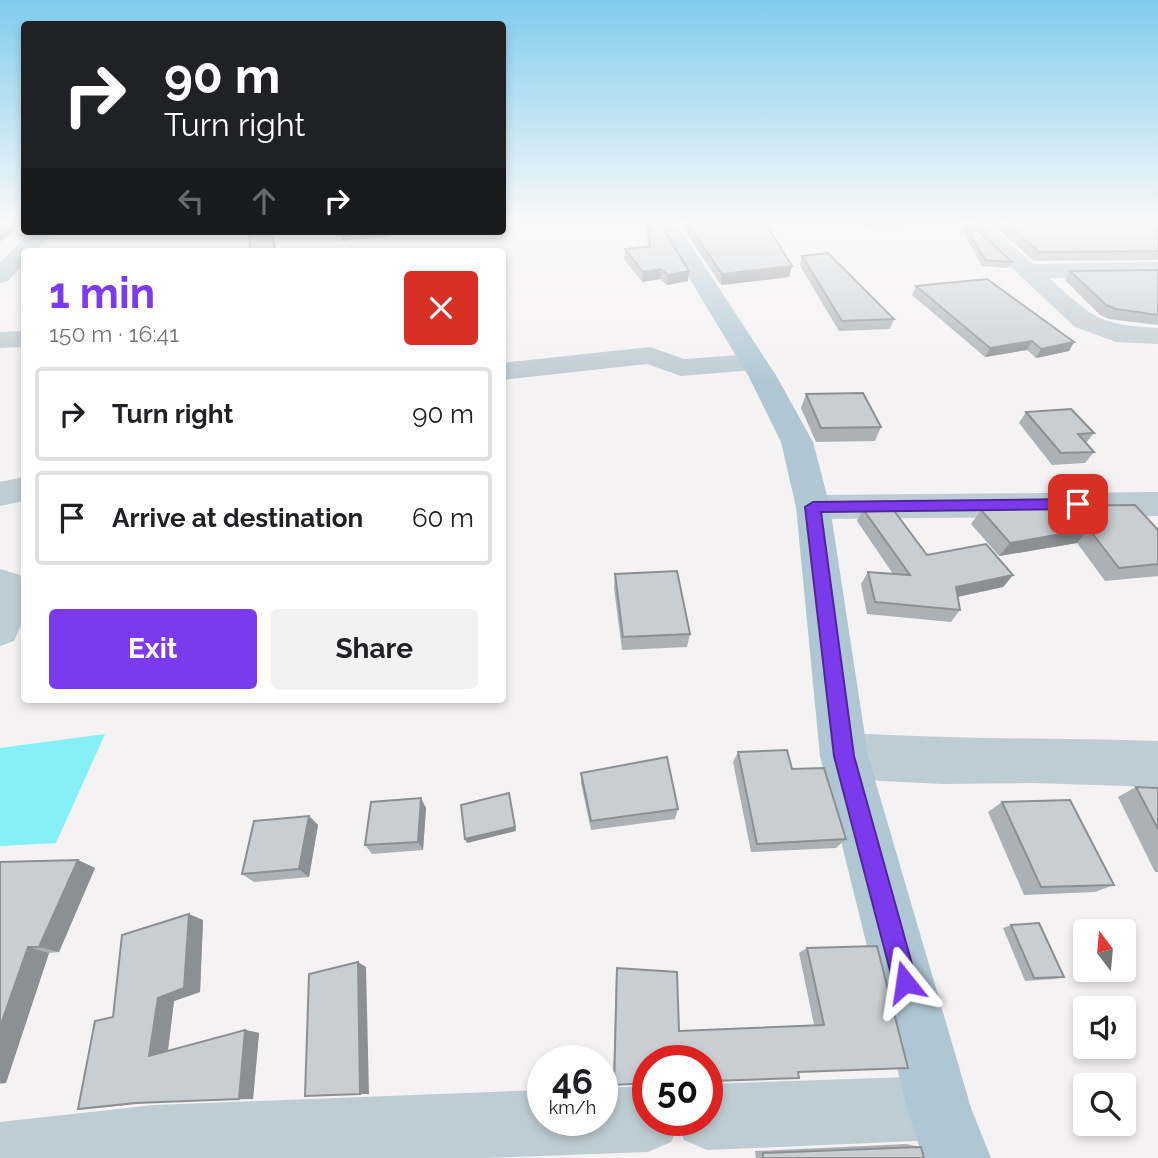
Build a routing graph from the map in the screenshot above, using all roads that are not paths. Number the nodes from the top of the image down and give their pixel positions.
1 (699, 276) edge
2 (1033, 276) edge
3 (1158, 336) edge
4 (21, 339) edge
5 (0, 340) edge
6 (753, 362) junction
7 (506, 372) edge
8 (21, 490) edge
9 (0, 494) edge
10 (1158, 504) edge
11 (813, 507) junction
12 (0, 584) edge
13 (0, 629) edge
14 (844, 756) junction
15 (1158, 764) edge
16 (723, 1118) edge
17 (632, 1120) edge
18 (948, 1133) edge
19 (0, 1156) edge

1 - 6 main road
2 - 3 street
4 - 5 street
6 - 7 street
6 - 11 main road
8 - 9 street
10 - 11 street
11 - 14 main road
12 - 13 street
14 - 15 street
14 - 18 main road
16 - 18 street
17 - 19 street

